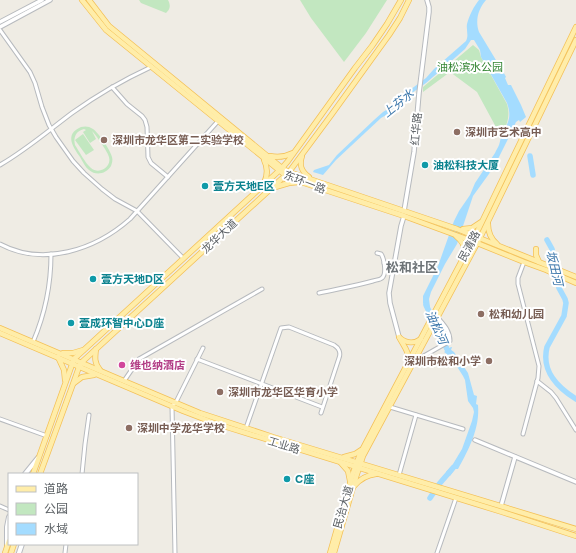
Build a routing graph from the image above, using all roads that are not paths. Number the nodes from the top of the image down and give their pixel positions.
1 (42, 0) edge
2 (50, 0) edge
3 (82, 0) edge
4 (89, 0) edge
5 (401, 0) edge
6 (409, 0) edge
7 (427, 0) edge
8 (0, 22) edge
9 (0, 26) edge
10 (576, 27) edge
11 (0, 30) edge
12 (576, 40) edge
13 (151, 67) junction
14 (112, 87) junction
15 (222, 118) junction
16 (218, 122) junction
17 (51, 129) junction
18 (295, 152) junction
19 (304, 152) junction
20 (264, 156) junction
21 (0, 166) edge
22 (281, 169) junction
23 (289, 172) junction
24 (285, 175) junction
25 (306, 176) junction
26 (168, 177) junction
27 (302, 182) junction
28 (262, 186) junction
29 (270, 188) junction
30 (137, 212) junction
31 (404, 214) junction
32 (483, 219) junction
33 (489, 221) junction
34 (464, 230) junction
35 (475, 236) junction
36 (461, 238) junction
37 (479, 240) junction
38 (472, 241) junction
39 (0, 244) edge
40 (502, 247) junction
41 (536, 249) dead end
42 (377, 253) dead end
43 (51, 254) junction
44 (464, 257) junction
45 (183, 258) junction
46 (524, 262) junction
47 (539, 262) junction
48 (384, 263) junction
49 (188, 264) junction
50 (394, 264) junction
51 (576, 277) edge
52 (576, 283) edge
53 (262, 289) dead end
54 (320, 293) dead end
55 (438, 318) junction
56 (0, 328) edge
57 (0, 333) edge
58 (399, 337) junction
59 (421, 339) junction
60 (33, 342) junction
61 (203, 348) dead end
62 (85, 349) junction
63 (96, 349) junction
64 (54, 351) junction
65 (58, 358) junction
66 (197, 359) junction
67 (415, 361) junction
68 (73, 362) junction
69 (408, 362) junction
70 (81, 365) junction
71 (100, 373) junction
72 (124, 381) junction
73 (537, 382) junction
74 (73, 384) junction
75 (261, 384) junction
76 (65, 386) junction
77 (174, 404) junction
78 (390, 407) junction
79 (322, 408) junction
80 (320, 413) dead end
81 (416, 414) junction
82 (89, 415) dead end
83 (0, 419) edge
84 (246, 428) junction
85 (463, 429) dead end
86 (576, 430) edge
87 (523, 434) dead end
88 (47, 436) junction
89 (475, 440) dead end
90 (362, 449) junction
91 (40, 456) junction
92 (515, 457) junction
93 (340, 459) junction
94 (358, 465) junction
95 (26, 473) edge
96 (33, 473) edge
97 (40, 473) edge
98 (82, 473) edge
99 (381, 474) junction
100 (399, 475) junction
101 (576, 482) edge
102 (351, 487) junction
103 (429, 487) junction
104 (445, 492) junction
105 (456, 498) junction
106 (501, 506) junction
107 (8, 522) edge
108 (576, 529) edge
109 (576, 536) edge
110 (8, 544) edge
111 (7, 548) junction
112 (5, 553) edge
113 (175, 553) edge
114 (330, 553) edge
115 (334, 553) edge
116 (437, 553) edge

1 - 8 street
2 - 9 street
3 - 13 main road, 东环一路
4 - 15 main road, 东环一路
5 - 18 main road, 龙华大道
6 - 19 main road, 龙华大道
7 - 31 street, 红华路
10 - 32 main road, 民清路
11 - 17 street
12 - 33 main road, 民清路
13 - 14 street
13 - 16 main road, 东环一路
14 - 17 street
14 - 26 street
15 - 16 street
15 - 20 main road, 东环一路
16 - 20 main road, 东环一路
16 - 26 street
17 - 21 street
17 - 30 street
18 - 20 main road
18 - 22 main road, 龙华大道
19 - 23 main road, 龙华大道
19 - 25 main road
20 - 22 main road, 东环一路
20 - 28 main road
22 - 23 main road, 东环一路
22 - 24 main road, 东环一路
22 - 28 main road, 龙华大道
23 - 24 main road, 龙华大道
23 - 25 main road, 东环一路
24 - 27 main road, 东环一路
24 - 29 main road, 龙华大道
25 - 31 main road, 东环一路
26 - 30 street
27 - 29 main road
27 - 31 main road, 东环一路
28 - 45 main road, 龙华大道
29 - 49 main road, 龙华大道
30 - 43 street
30 - 45 street
31 - 34 main road, 东环一路
31 - 36 main road, 东环一路
31 - 50 street, 红华路
32 - 34 main road
32 - 35 main road, 民清路
33 - 37 main road, 民清路
33 - 40 main road
34 - 35 main road, 东环一路
35 - 37 main road, 东环一路
35 - 38 main road, 民清路
36 - 38 main road, 东环一路
36 - 44 main road
37 - 38 main road, 东环一路
37 - 40 main road, 东环一路
37 - 46 main road, 东环一路
37 - 55 main road, 民清路
38 - 44 main road, 民清路
39 - 43 street
40 - 47 main road, 东环一路
41 - 47 main road
42 - 48 street
43 - 60 street
44 - 59 main road, 民清路
45 - 49 street
45 - 62 main road, 龙华大道
46 - 52 main road, 东环一路
46 - 73 street
47 - 51 main road, 东环一路
48 - 50 street
48 - 54 street
49 - 63 main road, 龙华大道
50 - 58 street, 红华路
53 - 72 street
55 - 67 main road, 民清路
55 - 67 street
56 - 60 main road, 工业路
57 - 65 main road, 工业路
58 - 59 main road
58 - 69 main road
59 - 69 main road, 民清路
60 - 64 main road, 工业路
61 - 66 street
62 - 64 main road
62 - 68 main road, 龙华大道
63 - 70 main road, 龙华大道
63 - 71 main road
64 - 68 main road, 工业路
65 - 68 main road, 工业路
65 - 76 main road
66 - 75 street
66 - 77 street
67 - 78 main road, 民清路
68 - 70 main road, 工业路
68 - 76 main road
69 - 90 main road, 民清路
70 - 71 main road, 工业路
70 - 74 main road, 龙华大道
71 - 72 main road, 工业路
71 - 74 main road
71 - 77 main road, 工业路
72 - 77 main road, 工业路
73 - 86 street
73 - 87 street
74 - 97 main road, 龙华大道
75 - 79 street
75 - 79 street
75 - 84 street
76 - 88 main road
77 - 84 main road, 工业路
77 - 93 main road, 工业路
77 - 113 street
78 - 81 street
78 - 94 main road, 民清路
79 - 80 street
81 - 85 street
81 - 100 street
82 - 98 street
83 - 88 street
84 - 93 main road, 工业路
88 - 91 main road
89 - 92 street
90 - 93 main road
90 - 94 main road, 民清路
91 - 95 main road
91 - 96 main road
92 - 101 street
92 - 106 street
93 - 94 main road, 工业路
93 - 102 main road
94 - 99 main road, 工业路
94 - 100 main road, 工业路
94 - 102 main road, 民治大道
99 - 102 main road
99 - 103 main road, 工业路
100 - 103 main road, 工业路
102 - 114 main road, 民治大道
102 - 115 main road, 民治大道
103 - 104 main road, 工业路
104 - 105 main road, 工业路
104 - 106 main road, 工业路
105 - 109 main road, 工业路
105 - 116 street
106 - 108 main road, 工业路
107 - 111 main road
110 - 111 main road
111 - 112 main road

